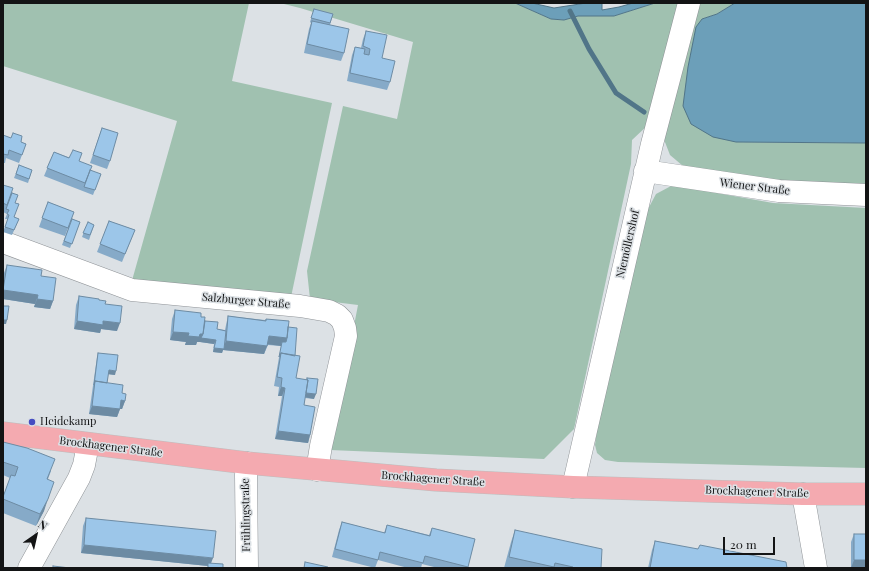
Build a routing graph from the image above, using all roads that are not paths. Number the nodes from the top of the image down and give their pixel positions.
1 (689, 3) edge
2 (645, 171) junction
3 (866, 195) edge
4 (3, 242) edge
5 (3, 433) edge
6 (88, 444) junction
7 (247, 463) junction
8 (318, 470) junction
9 (573, 487) junction
10 (803, 494) junction
11 (866, 494) edge
12 (29, 568) edge
13 (247, 568) edge
14 (816, 568) edge

1 - 2 street, Niemöllershof
2 - 3 street, Wiener Straße
2 - 9 street, Niemöllershof
4 - 8 street, Salzburger Straße
5 - 6 main road, Brockhagener Straße
6 - 7 main road, Brockhagener Straße
6 - 12 street
7 - 8 main road, Brockhagener Straße
7 - 13 street, Frühlingstraße
8 - 9 main road, Brockhagener Straße
9 - 10 main road, Brockhagener Straße
10 - 11 main road, Brockhagener Straße
10 - 14 street

